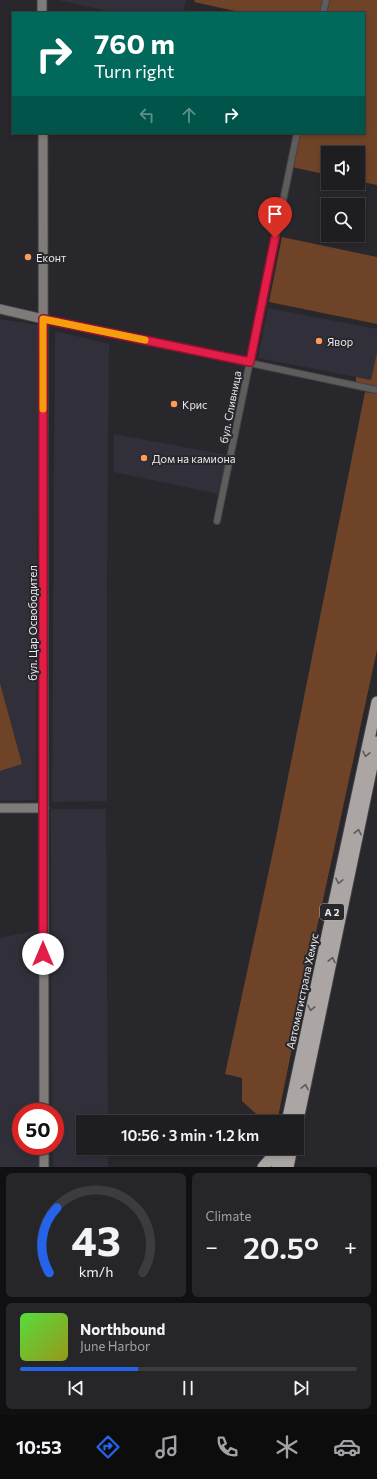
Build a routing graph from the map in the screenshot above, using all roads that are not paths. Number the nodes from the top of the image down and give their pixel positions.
1 (42, 0) edge
2 (326, 0) edge
3 (42, 12) edge
4 (323, 12) edge
5 (43, 134) edge
6 (298, 134) edge
7 (0, 310) edge
8 (43, 319) junction
9 (250, 362) junction
10 (377, 390) edge
11 (217, 521) dead end
12 (377, 702) edge
13 (377, 742) edge
14 (0, 808) edge
15 (44, 808) junction
16 (298, 1070) junction
17 (44, 1103) edge
18 (283, 1115) edge
19 (288, 1115) edge
20 (299, 1115) edge
21 (44, 1155) edge
22 (273, 1155) edge
23 (280, 1155) edge
24 (291, 1155) edge
25 (44, 1167) edge
26 (263, 1167) edge
27 (277, 1167) edge
28 (288, 1167) edge

1 - 3 main road
2 - 4 street
5 - 8 main road, бул. Цар Освободител
6 - 9 street, бул. Сливница
7 - 8 main road
8 - 9 street
8 - 15 main road, бул. Цар Освободител
9 - 10 street
9 - 11 street, бул. Сливница
12 -> 16 highway, Автомагистрала Хемус / A 2
20 -> 13 highway, Автомагистрала Хемус / A 2
14 - 15 main road
15 - 17 main road, бул. Цар Освободител
16 - 18 highway
16 - 19 highway, Автомагистрала Хемус / A 2
21 - 25 main road
22 - 26 highway
23 - 27 highway
24 - 28 highway

